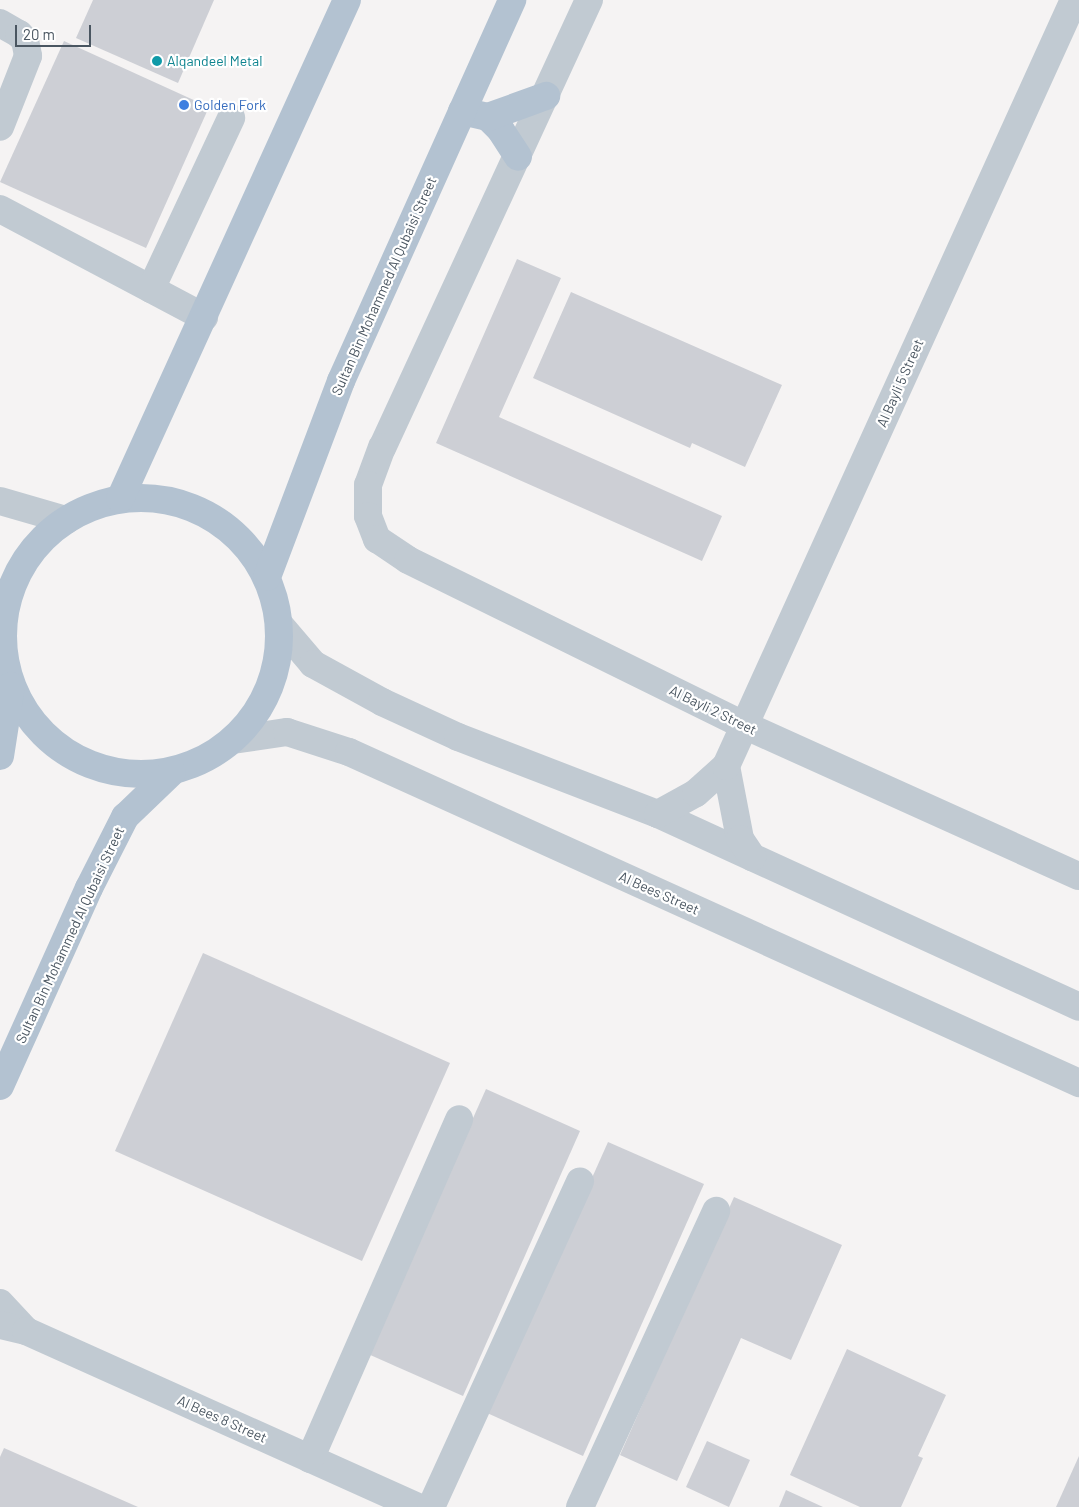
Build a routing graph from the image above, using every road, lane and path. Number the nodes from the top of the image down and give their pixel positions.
1 (347, 0) edge
2 (512, 0) edge
3 (589, 0) edge
4 (1074, 0) edge
5 (0, 23) edge
6 (546, 96) junction
7 (475, 114) junction
8 (231, 118) dead end
9 (0, 127) edge
10 (518, 157) junction
11 (0, 209) edge
12 (151, 289) junction
13 (204, 317) junction
14 (120, 499) junction
15 (0, 501) edge
16 (66, 520) junction
17 (266, 577) junction
18 (2, 616) edge
19 (279, 624) junction
20 (11, 686) junction
21 (744, 725) junction
22 (233, 740) junction
23 (0, 756) edge
24 (726, 766) junction
25 (172, 772) junction
26 (658, 814) junction
27 (752, 857) junction
28 (1079, 876) edge
29 (1079, 1007) edge
30 (1079, 1083) edge
31 (0, 1086) edge
32 (460, 1119) dead end
33 (580, 1181) dead end
34 (716, 1211) dead end
35 (0, 1303) edge
36 (0, 1325) edge
37 (26, 1331) junction
38 (310, 1459) junction
39 (402, 1504) edge
40 (431, 1507) edge
41 (580, 1507) edge

1 - 13 main road
2 - 7 main road, Sultan Bin Mohammed Al Qubaisi Street
3 - 6 street
4 - 21 street, Al Bayli 5 Street
5 - 9 street
6 - 7 main road
6 - 10 street
7 - 10 main road
7 - 17 main road, Sultan Bin Mohammed Al Qubaisi Street
8 - 12 street
10 - 21 street, Al Bayli 2 Street
11 - 12 street
12 - 13 street
13 - 14 main road
14 - 16 main road
14 - 17 main road
15 - 16 street
16 - 18 main road
17 - 19 main road
18 - 20 main road
19 - 22 main road
19 - 26 street
20 - 23 main road
20 - 25 main road
21 - 24 street, Al Bayli 5 Street
21 - 28 street, Al Bayli 2 Street
22 - 25 main road
22 - 30 street, Al Bees Street
24 - 26 street, Al Bayli 5 Street
24 - 27 street
25 - 31 main road, Sultan Bin Mohammed Al Qubaisi Street
26 - 27 street
27 - 29 street
32 - 38 street
33 - 40 street
34 - 41 street
35 - 37 street, Al Bees 8 Street
36 - 37 street, Al Bees 8 Street
37 - 38 street, Al Bees 8 Street
38 - 39 street, Al Bees 8 Street

